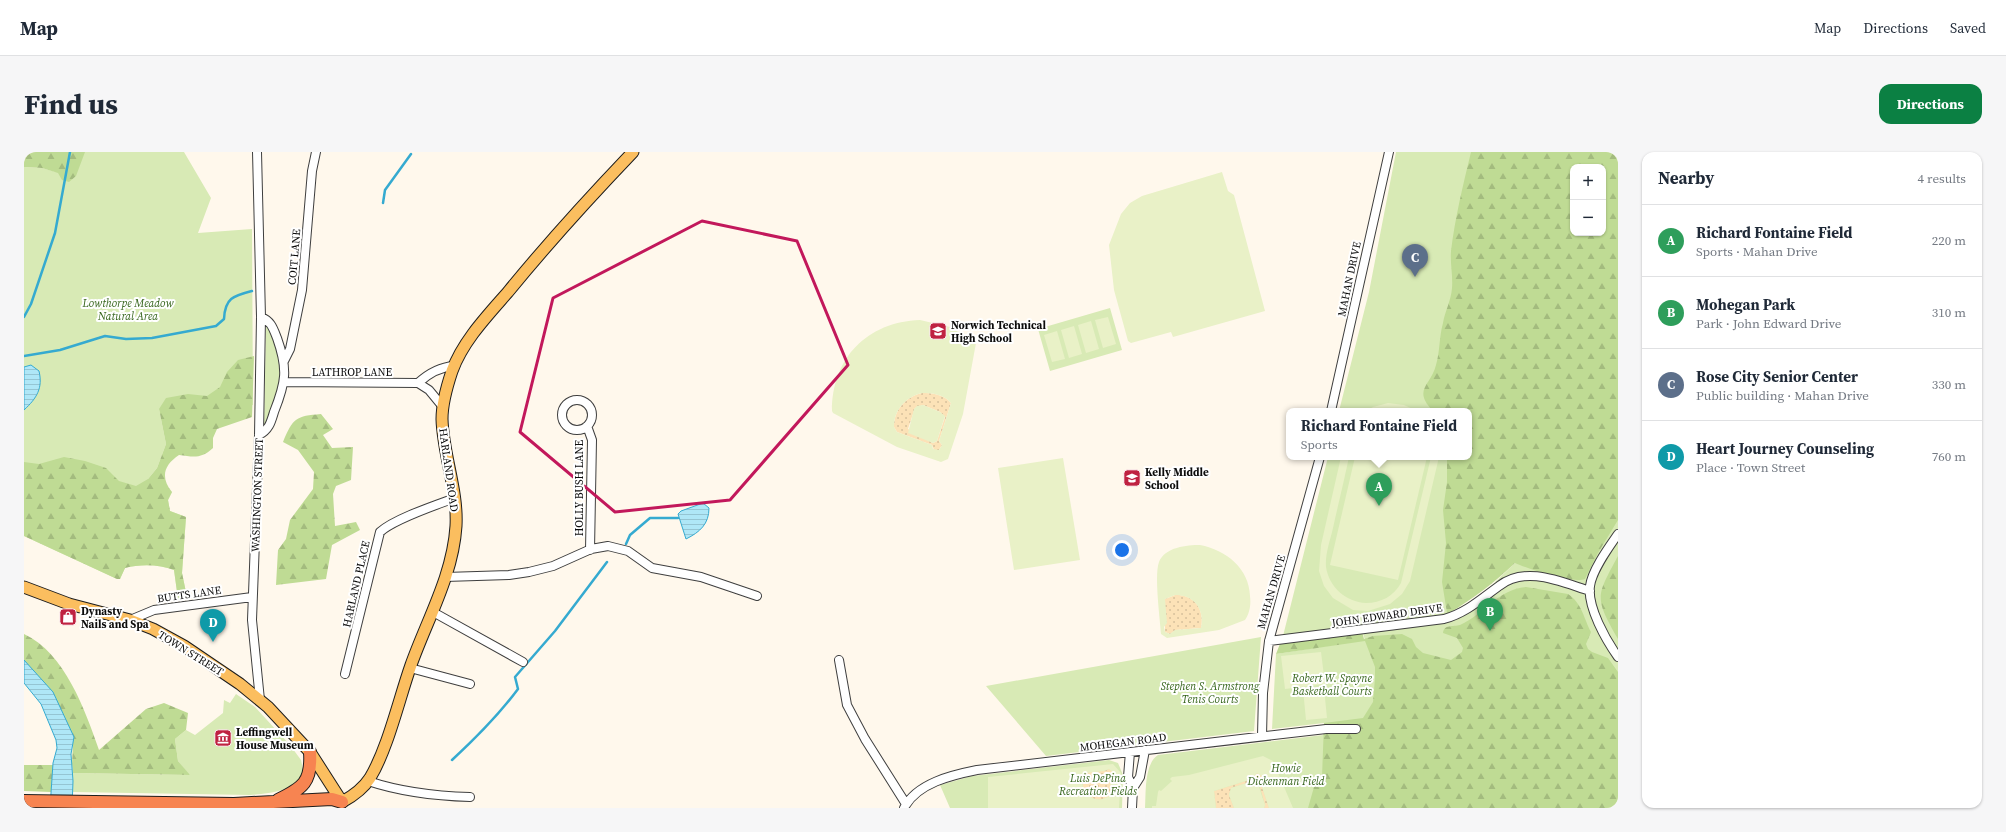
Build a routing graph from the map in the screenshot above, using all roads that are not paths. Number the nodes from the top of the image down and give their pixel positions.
1 (257, 152) edge
2 (316, 152) edge
3 (633, 152) edge
4 (1389, 152) edge
5 (261, 317) junction
6 (284, 361) junction
7 (454, 366) junction
8 (285, 382) junction
9 (418, 383) junction
10 (443, 407) junction
11 (1332, 408) edge
12 (587, 426) dead end
13 (259, 435) junction
14 (1319, 460) edge
15 (455, 498) junction
16 (1618, 534) edge
17 (590, 550) junction
18 (445, 577) junction
19 (24, 587) edge
20 (1590, 591) junction
21 (758, 596) dead end
22 (252, 597) junction
23 (433, 612) junction
24 (130, 620) junction
25 (1269, 641) junction
26 (1618, 657) edge
27 (839, 660) dead end
28 (523, 662) dead end
29 (410, 668) junction
30 (345, 674) dead end
31 (470, 684) dead end
32 (260, 700) junction
33 (1356, 729) dead end
34 (1262, 736) junction
35 (1145, 750) junction
36 (310, 752) junction
37 (1130, 752) junction
38 (368, 781) junction
39 (1133, 788) junction
40 (470, 797) dead end
41 (29, 801) edge
42 (273, 803) junction
43 (342, 806) edge
44 (905, 806) edge
45 (1132, 808) edge

1 - 5 street, WASHINGTON STREET
2 - 6 street, COIT LANE
3 - 7 main road, HARLAND ROAD
4 - 11 street, MAHAN DRIVE
5 - 6 street
5 - 13 street, WASHINGTON STREET
6 - 8 street
7 - 9 street
7 - 10 main road, HARLAND ROAD
8 - 9 street, LATHROP LANE
8 - 13 street
9 - 10 street
10 - 15 main road, HARLAND ROAD
12 - 17 street, HOLLY BUSH LANE
13 - 22 street, WASHINGTON STREET
14 - 25 street, MAHAN DRIVE
15 - 18 main road, HARLAND ROAD
15 - 30 street, HARLAND PLACE
16 - 20 street
17 - 18 street
17 - 21 street
18 - 23 main road, HARLAND ROAD
19 - 24 main road, TOWN STREET
20 - 25 street, JOHN EDWARD DRIVE
20 - 26 street
22 - 24 street, BUTTS LANE
22 - 32 street, WASHINGTON STREET
23 - 28 street
23 - 29 main road, HARLAND ROAD
24 - 32 main road, TOWN STREET
25 - 34 street, MAHAN DRIVE
27 - 44 street
29 - 31 street
29 - 38 main road, HARLAND ROAD
32 - 36 main road
33 - 34 street, MOHEGAN ROAD
34 - 35 street, MOHEGAN ROAD
35 - 37 street, MOHEGAN ROAD
35 - 39 street
36 - 42 highway
36 - 43 main road
37 - 39 street
37 - 44 street, MOHEGAN ROAD
38 - 40 street
38 - 43 main road, HARLAND ROAD
39 - 45 street
41 - 42 highway
42 - 43 highway

